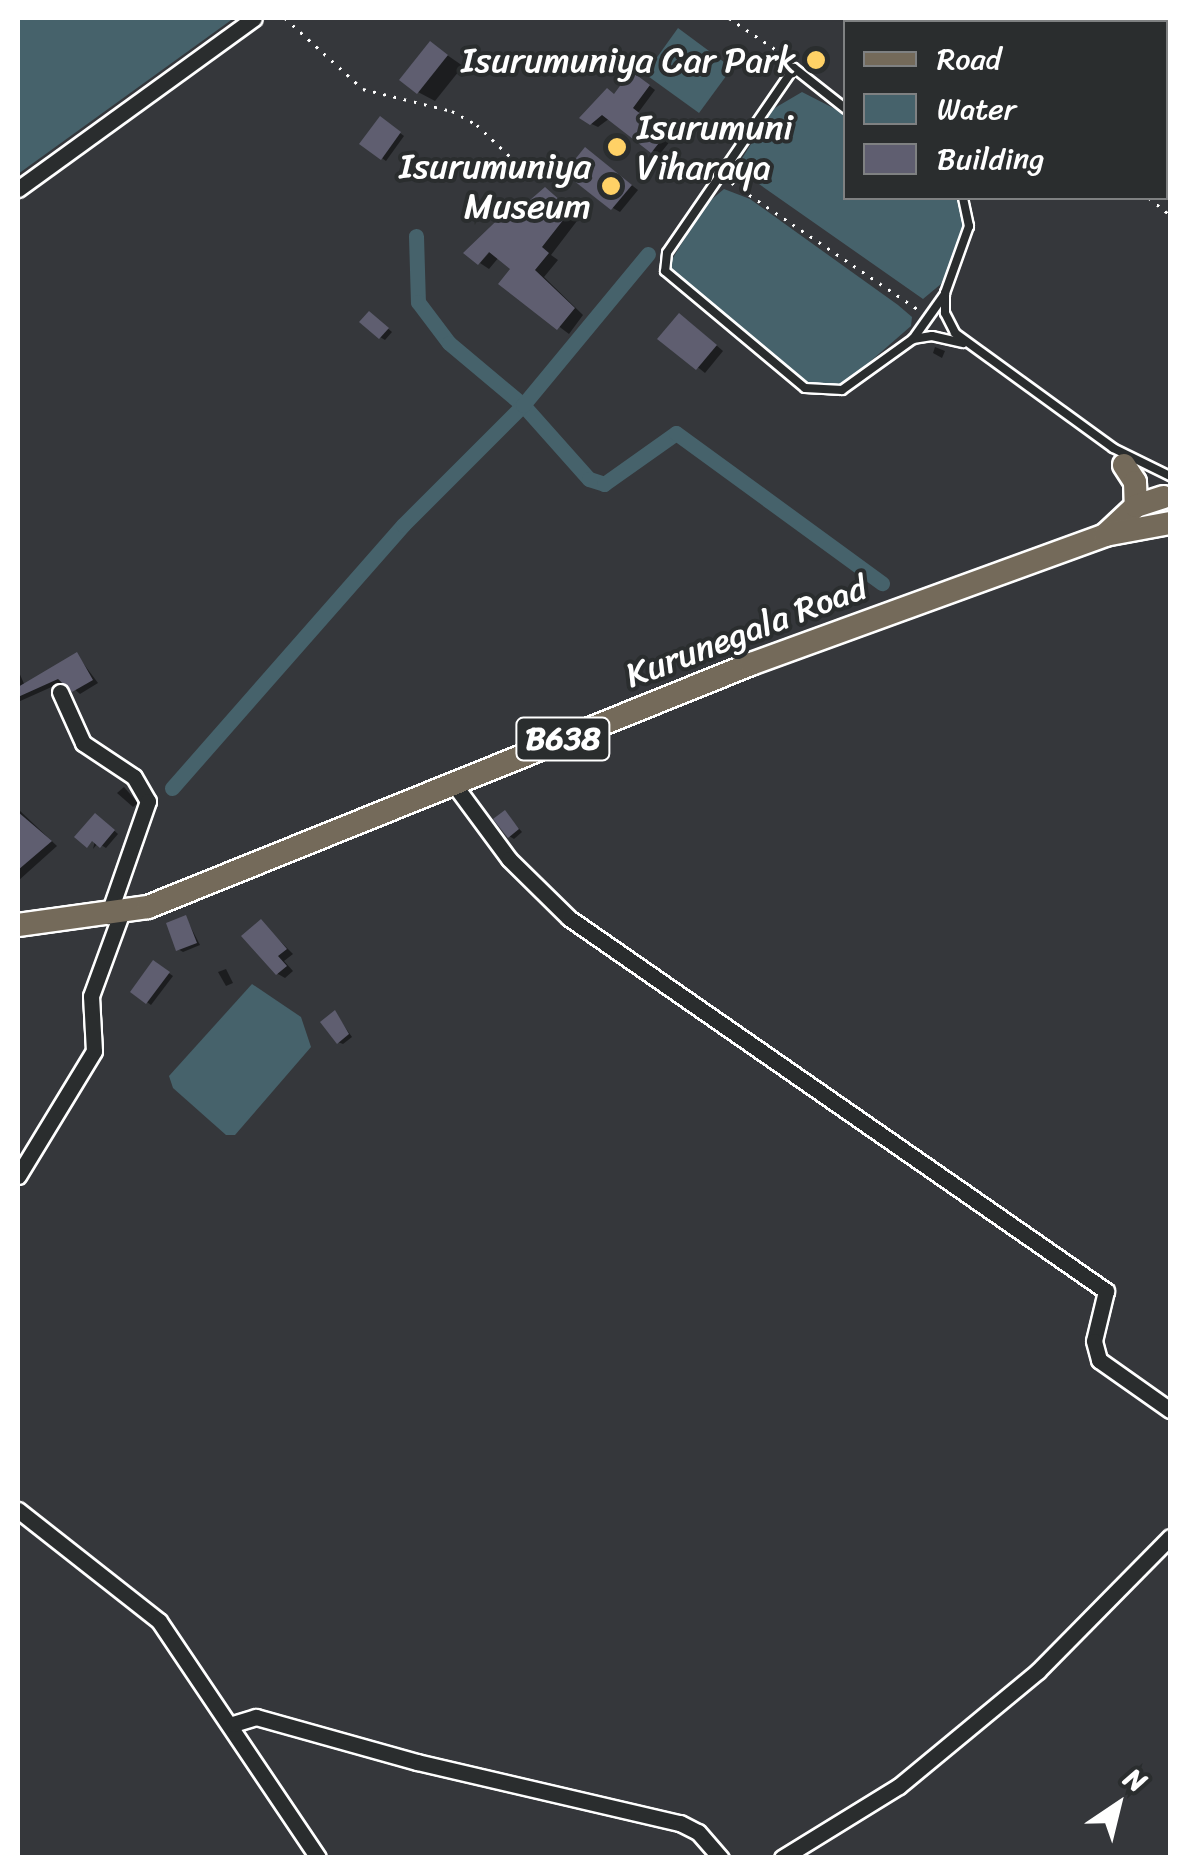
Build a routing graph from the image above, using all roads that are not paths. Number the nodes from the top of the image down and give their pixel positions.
1 (254, 18) edge
2 (843, 107) edge
3 (18, 189) edge
4 (963, 200) edge
5 (945, 293) junction
6 (913, 340) junction
7 (964, 343) junction
8 (1118, 456) junction
9 (1169, 500) edge
10 (1136, 506) junction
11 (1106, 535) junction
12 (60, 692) dead end
13 (453, 783) junction
14 (115, 915) junction
15 (18, 925) edge
16 (18, 1176) edge
17 (1170, 1410) edge
18 (18, 1510) edge
19 (1170, 1537) edge
20 (233, 1724) junction
21 (318, 1858) edge
22 (721, 1858) edge
23 (782, 1858) edge

1 - 3 street
2 - 6 lane
4 - 5 lane
5 - 6 lane
5 - 7 lane
6 - 7 lane
7 - 8 lane
8 - 9 lane
8 - 9 lane
8 - 10 main road
9 - 10 main road, Kurunegala Road / B638
9 - 11 main road, Kurunegala Road / B638
10 - 11 main road, Kurunegala Road / B638
11 - 13 main road, Kurunegala Road / B638
12 - 14 street
13 - 14 main road, Kurunegala Road / B638
13 - 17 street
14 - 15 main road, Kurunegala Road / B638
14 - 16 street
18 - 20 street
19 - 23 street
20 - 21 street
20 - 22 street

